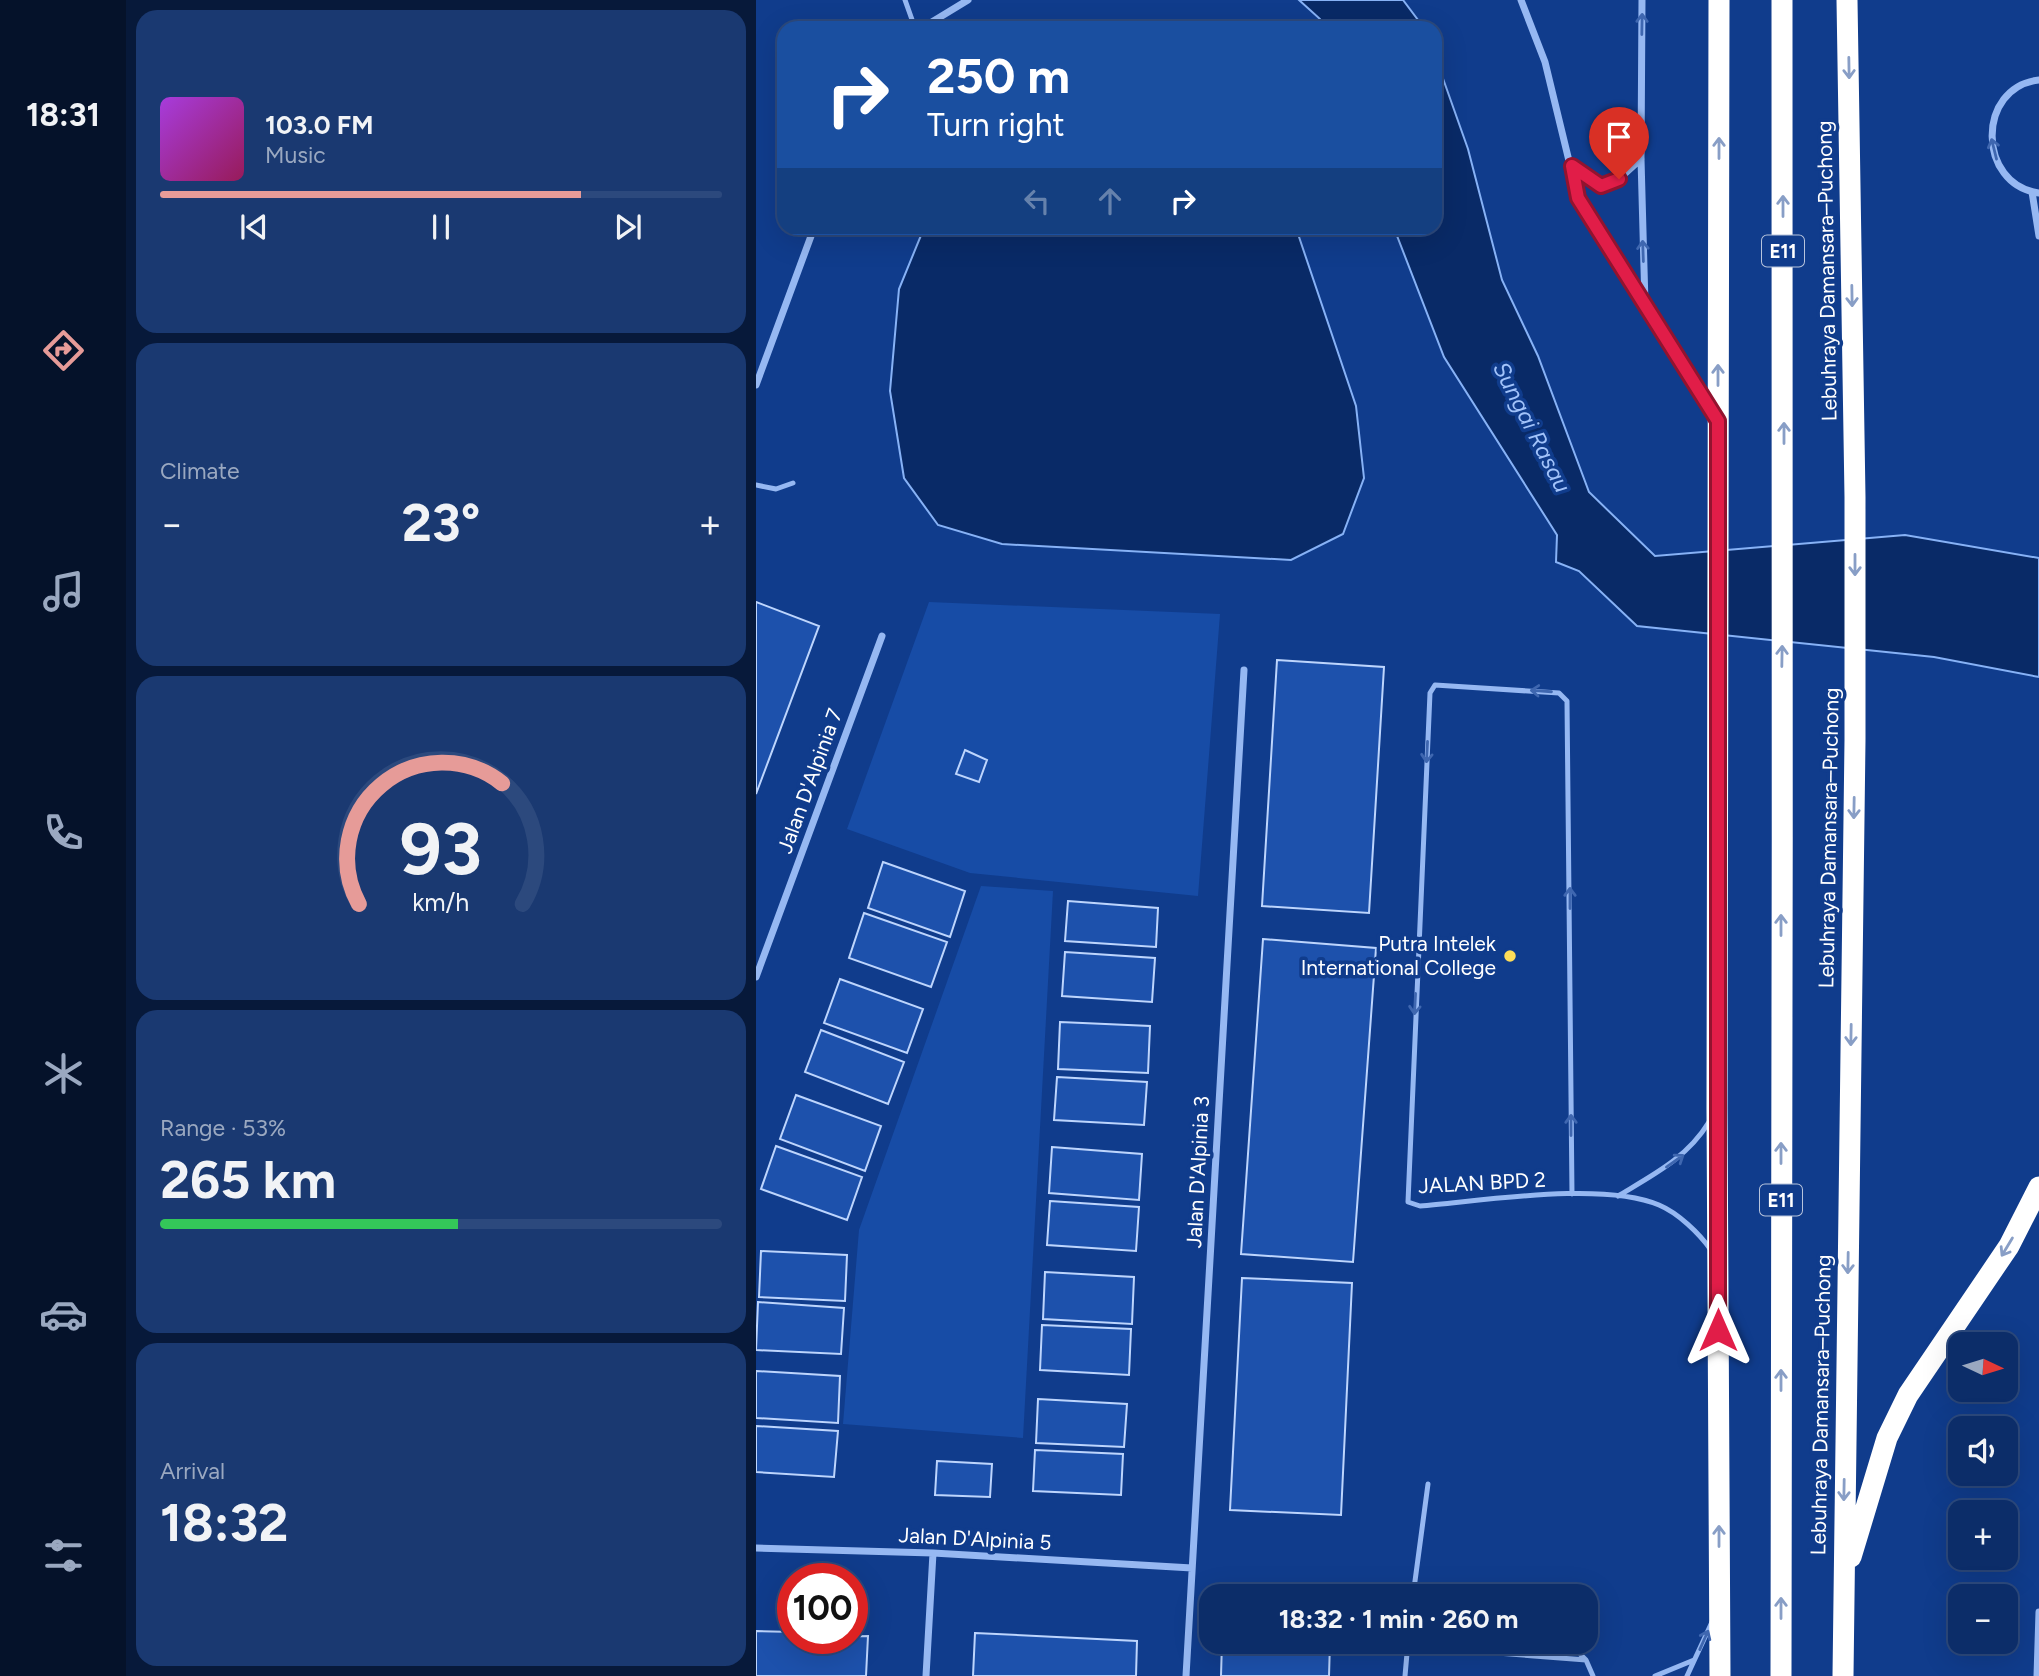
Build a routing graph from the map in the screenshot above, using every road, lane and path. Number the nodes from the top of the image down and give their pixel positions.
1 (905, 0) edge
2 (968, 0) edge
3 (1521, 0) edge
4 (1643, 0) edge
5 (1719, 0) edge
6 (1782, 0) edge
7 (1847, 0) edge
8 (912, 21) edge
9 (934, 21) edge
10 (2039, 80) edge
11 (1641, 159) junction
12 (1572, 166) junction
13 (2035, 192) edge
14 (811, 235) edge
15 (2039, 236) edge
16 (1645, 304) junction
17 (756, 385) edge
18 (1718, 421) junction
19 (793, 483) dead end
20 (756, 485) edge
21 (883, 636) dead end
22 (1244, 670) dead end
23 (756, 977) edge
24 (1717, 1109) junction
25 (2039, 1187) edge
26 (1572, 1194) junction
27 (1618, 1196) junction
28 (1717, 1258) junction
29 (1428, 1484) dead end
30 (756, 1548) edge
31 (933, 1553) junction
32 (1192, 1568) junction
33 (1843, 1583) junction
34 (1415, 1584) edge
35 (1720, 1604) junction
36 (2039, 1612) edge
37 (2039, 1623) edge
38 (1407, 1654) edge
39 (1519, 1654) edge
40 (1580, 1654) edge
41 (1695, 1659) junction
42 (1586, 1660) junction
43 (926, 1676) edge
44 (1186, 1676) edge
45 (1405, 1676) edge
46 (1593, 1676) edge
47 (1655, 1676) edge
48 (1687, 1676) edge
49 (1720, 1676) edge
50 (1782, 1676) edge
51 (1843, 1676) edge
52 (2037, 1676) edge

1 - 8 lane
2 - 9 street
3 - 12 street
11 -> 4 street
18 -> 5 highway
50 -> 6 highway, Lebuhraya Damansara–Puchong / E11
7 -> 33 highway, Lebuhraya Damansara–Puchong
13 -> 10 street
11 - 12 street
16 -> 11 street
12 - 16 street
13 - 15 street
14 - 17 street
16 - 18 street
18 - 24 highway
19 - 20 lane
21 - 23 street, Jalan D'Alpinia 7
22 - 32 street, Jalan D'Alpinia 3
27 -> 24 lane
24 - 28 highway
25 -> 33 highway
26 -> 26 lane, JALAN BPD 2
26 - 27 lane
27 - 28 lane
35 -> 28 highway
29 - 34 lane
30 - 31 street, Jalan D'Alpinia 5
31 - 32 street, Jalan D'Alpinia 5
31 - 43 street
32 - 44 street, Jalan D'Alpinia 3
33 - 51 highway, Lebuhraya Damansara–Puchong
41 -> 35 lane
35 - 49 highway
36 - 37 street
37 - 52 street
38 - 45 lane
39 - 42 lane
40 - 42 lane
41 - 47 lane
41 - 48 lane
42 - 46 lane

